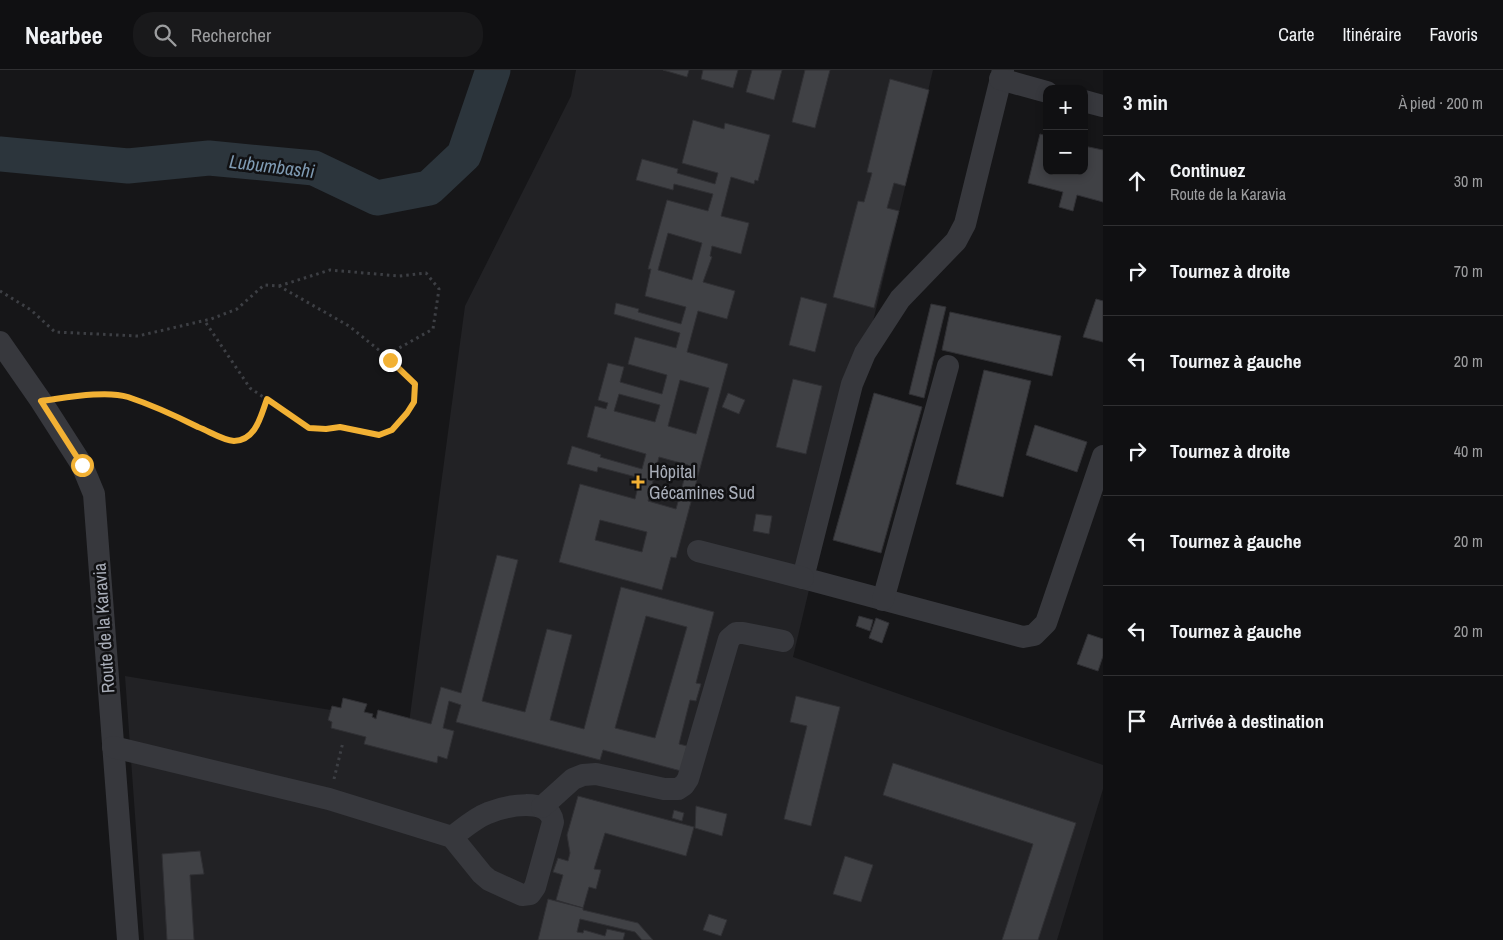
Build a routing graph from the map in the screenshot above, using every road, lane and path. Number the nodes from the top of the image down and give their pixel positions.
1 (1001, 75) edge
2 (1043, 91) edge
3 (1088, 102) edge
4 (1103, 106) edge
5 (278, 286) junction
6 (0, 291) edge
7 (204, 320) junction
8 (0, 342) edge
9 (385, 356) junction
10 (948, 366) dead end
11 (267, 399) junction
12 (41, 401) junction
13 (1103, 456) edge
14 (698, 551) dead end
15 (803, 578) junction
16 (883, 600) junction
17 (783, 641) dead end
18 (343, 742) dead end
19 (113, 747) junction
20 (328, 799) junction
21 (542, 807) junction
22 (452, 837) junction
23 (128, 940) edge

1 - 2 street
1 - 15 street
3 - 4 street
5 - 7 path
5 - 9 path
5 - 9 path
6 - 7 path
7 - 11 path
8 - 12 street, Route de la Karavia
9 - 11 path
10 - 16 street
11 - 12 path
12 - 19 street, Route de la Karavia
13 - 16 street
14 - 15 street
15 - 16 street
17 - 21 street
18 - 20 path
19 - 20 street
19 - 23 street, Route de la Karavia
20 - 22 street
21 - 22 street
21 - 22 street

